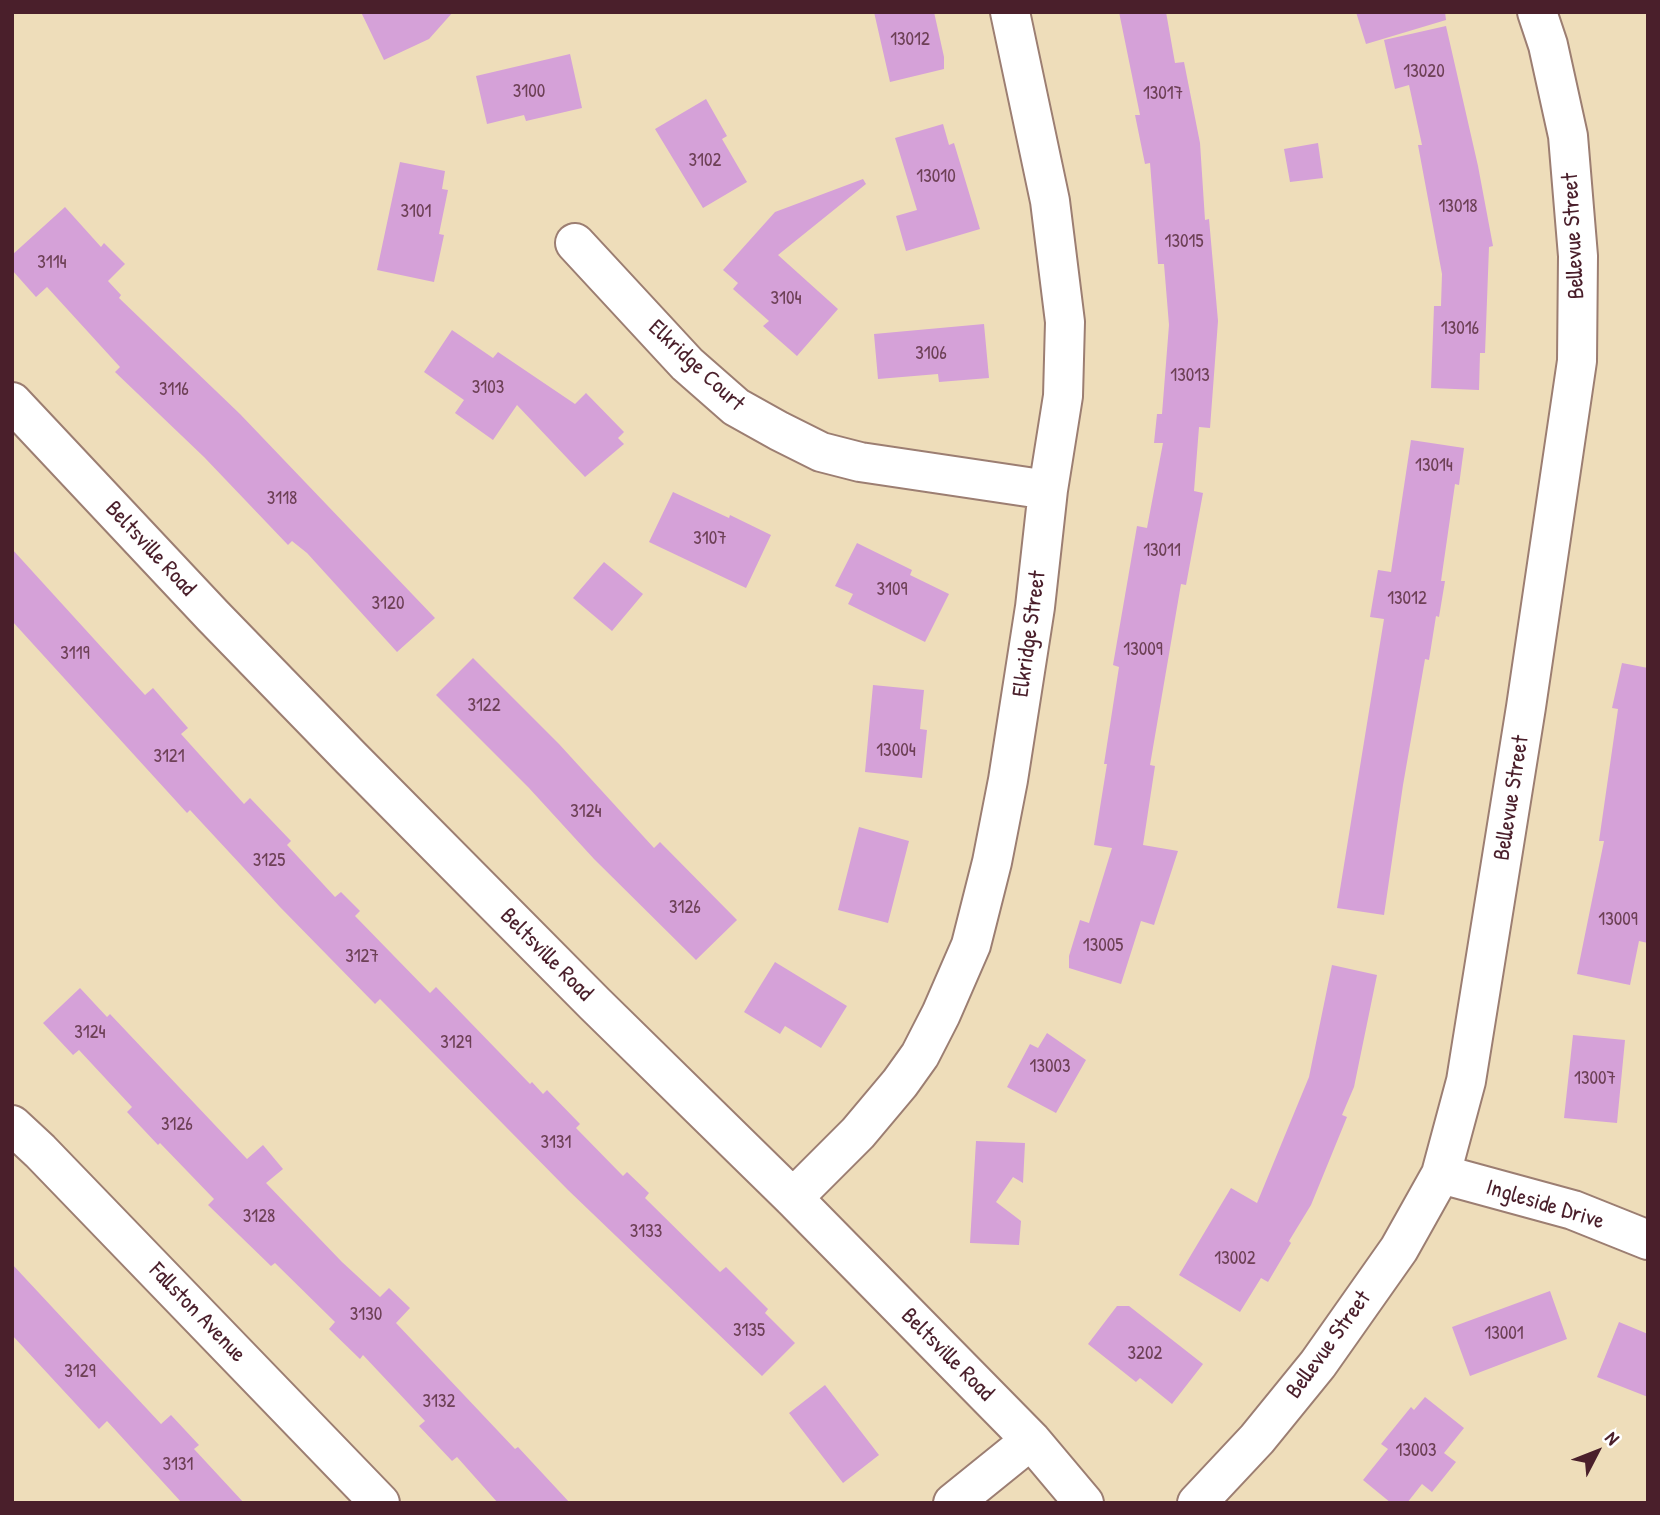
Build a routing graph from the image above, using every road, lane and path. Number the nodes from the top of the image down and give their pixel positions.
1 (1010, 12) edge
2 (1537, 12) edge
3 (575, 243) dead end
4 (12, 402) edge
5 (1048, 490) junction
6 (12, 1125) edge
7 (1441, 1174) junction
8 (793, 1198) junction
9 (1648, 1240) edge
10 (1031, 1440) junction
11 (380, 1503) edge
12 (953, 1503) edge
13 (1084, 1503) edge
14 (1197, 1503) edge

1 - 5 street, Elkridge Street
2 - 7 street, Bellevue Street
3 - 5 street, Elkridge Court
4 - 8 street, Beltsville Road
5 - 8 street, Elkridge Street
6 - 11 street, Fallston Avenue
7 - 9 street, Ingleside Drive
7 - 14 street, Bellevue Street
8 - 10 street, Beltsville Road
10 - 12 street
10 - 13 street, Beltsville Road

